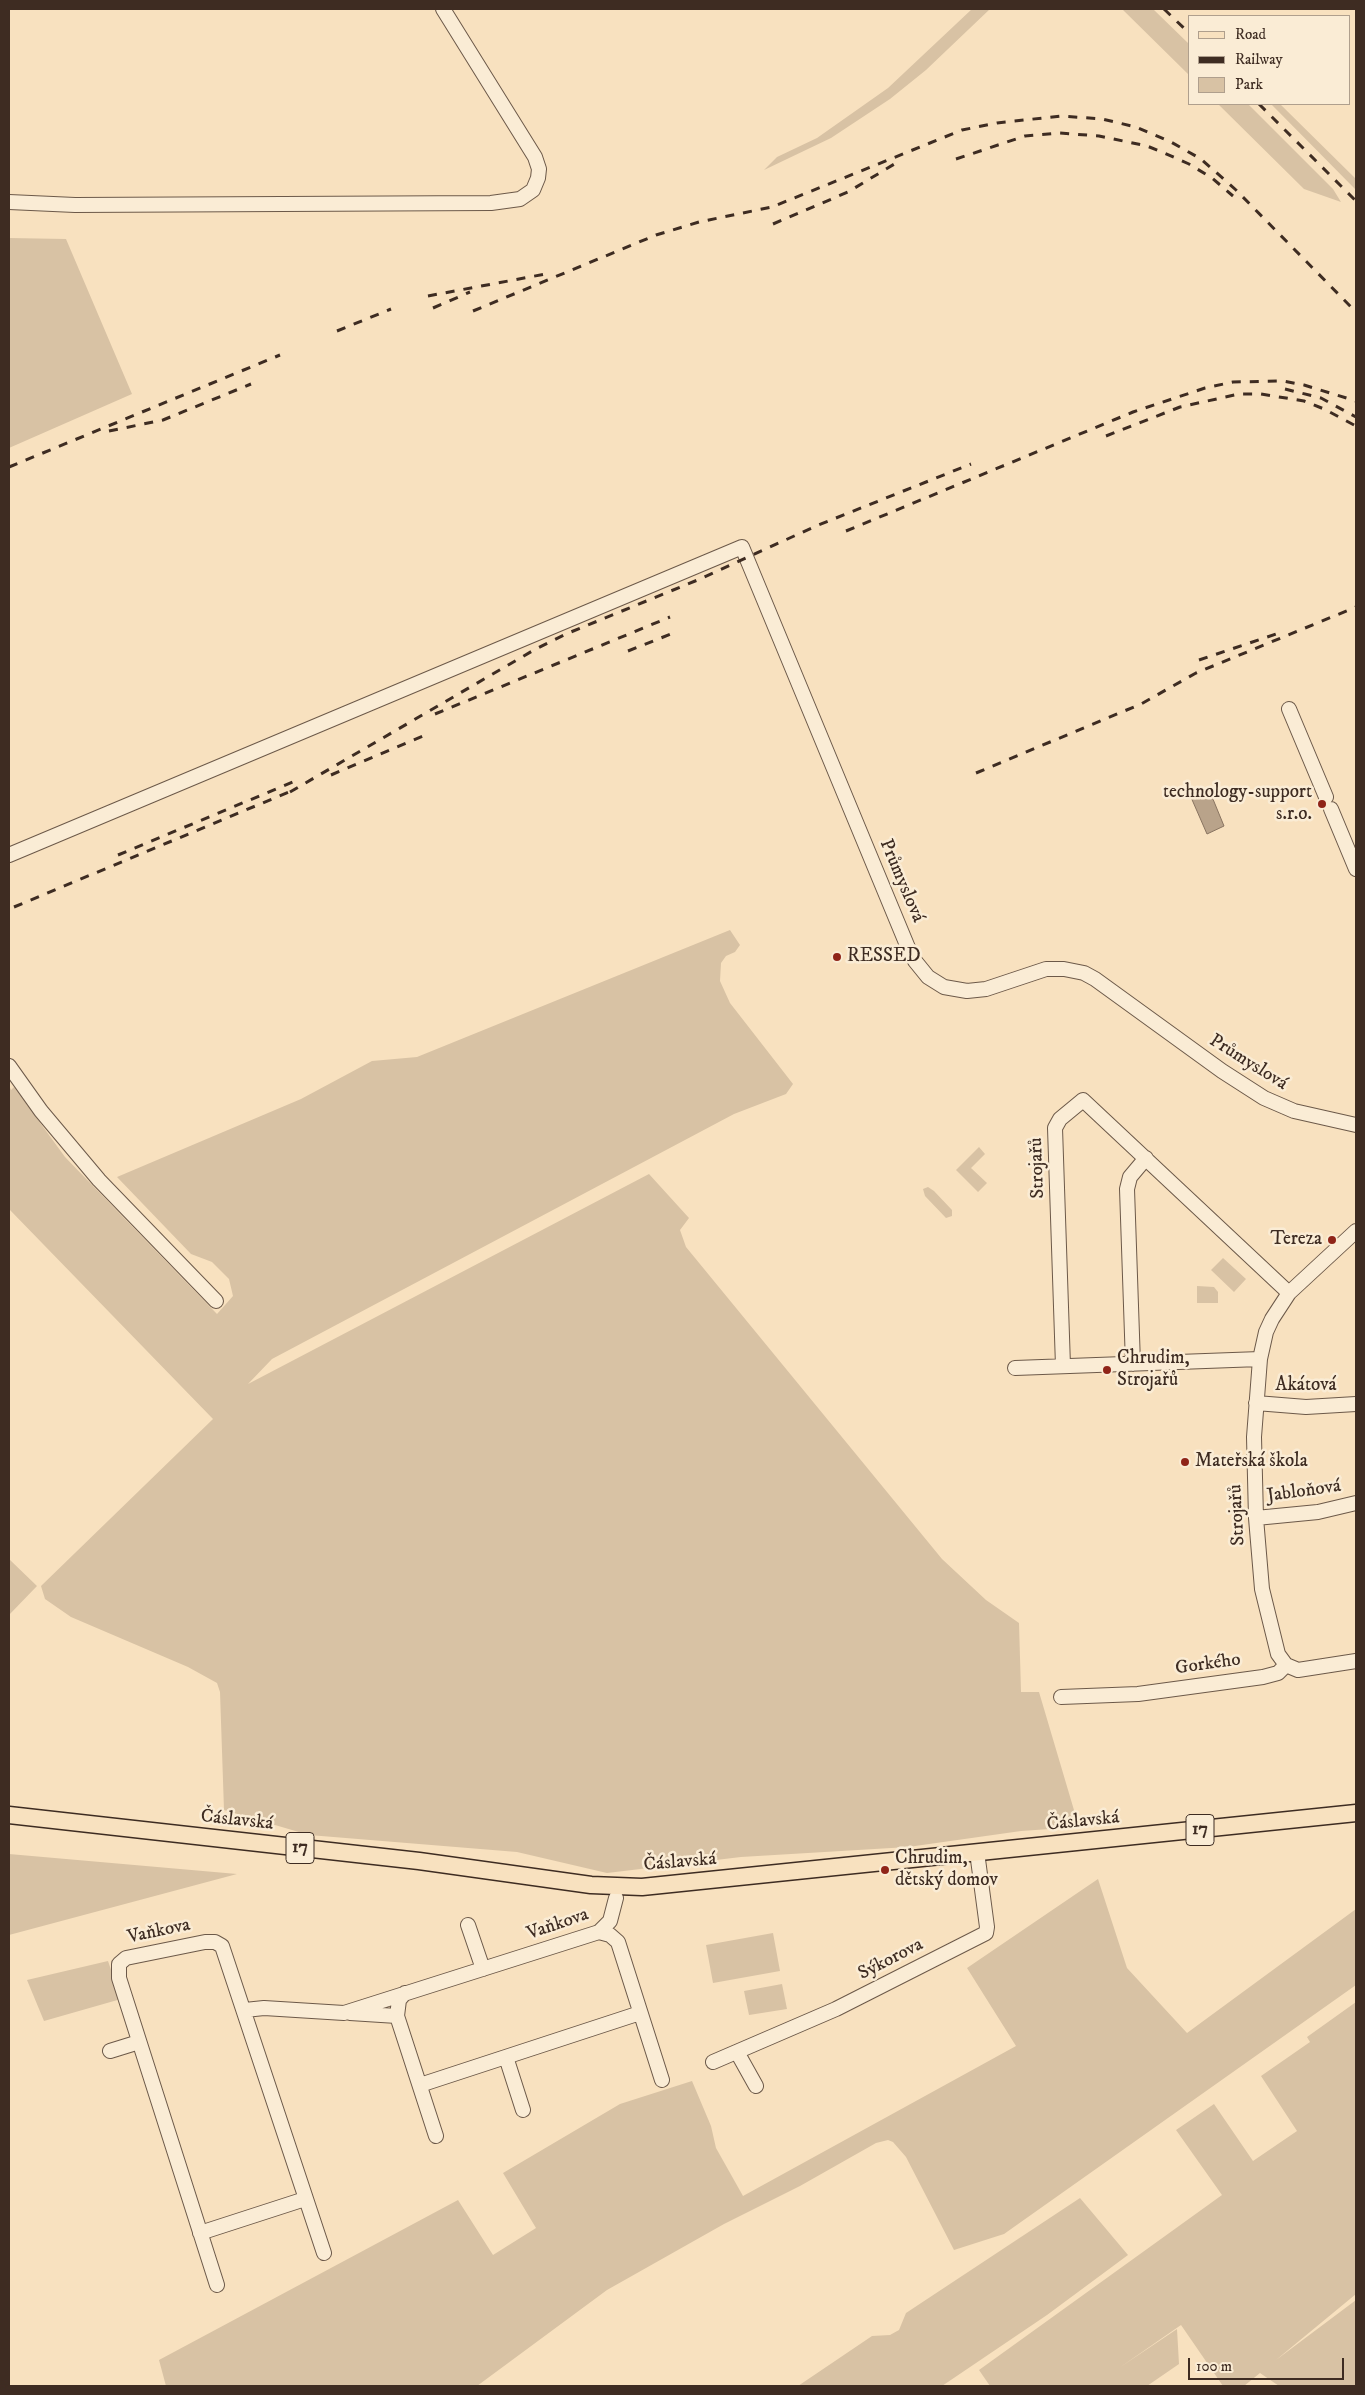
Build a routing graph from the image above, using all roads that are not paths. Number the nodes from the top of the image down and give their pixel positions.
1 (443, 9) edge
2 (9, 202) edge
3 (1289, 709) dead end
4 (9, 855) edge
5 (1356, 869) edge
6 (9, 1066) edge
7 (1356, 1125) edge
8 (1146, 1158) junction
9 (1356, 1231) edge
10 (1289, 1292) junction
11 (216, 1301) dead end
12 (1260, 1360) junction
13 (1133, 1364) junction
14 (1063, 1366) junction
15 (1015, 1368) dead end
16 (1256, 1403) junction
17 (1356, 1404) edge
18 (1356, 1503) edge
19 (1256, 1518) junction
20 (1356, 1661) edge
21 (1286, 1665) junction
22 (1060, 1697) dead end
23 (1356, 1813) edge
24 (9, 1815) edge
25 (977, 1852) junction
26 (616, 1893) junction
27 (468, 1925) dead end
28 (599, 1932) junction
29 (618, 1942) junction
30 (482, 1969) junction
31 (406, 1993) junction
32 (245, 2010) junction
33 (344, 2013) junction
34 (640, 2013) junction
35 (397, 2016) junction
36 (139, 2042) junction
37 (110, 2051) dead end
38 (736, 2052) junction
39 (506, 2057) junction
40 (713, 2062) dead end
41 (662, 2080) dead end
42 (420, 2085) junction
43 (756, 2086) dead end
44 (523, 2110) dead end
45 (436, 2136) dead end
46 (306, 2199) junction
47 (200, 2233) junction
48 (324, 2252) dead end
49 (217, 2285) dead end

1 - 2 street
3 - 5 street
4 - 7 street, Průmyslová
6 - 11 street
8 - 10 street
8 - 13 street
8 - 14 street, Strojařů
9 - 10 street, Strojařů
10 - 12 street, Strojařů
12 - 13 street
12 - 16 street, Strojařů
13 - 14 street
14 - 15 street
16 - 17 street, Akátová
16 - 19 street, Strojařů
18 - 19 street, Jabloňová
19 - 21 street, Strojařů
20 - 21 street
21 - 22 street, Gorkého
23 - 25 main road, Čáslavská / 17
24 - 26 main road, Čáslavská / 17
25 - 26 main road, Čáslavská / 17
25 - 38 street, Sýkorova
26 - 28 street, Vaňkova
26 - 29 street
27 - 30 street
28 - 29 street
28 - 30 street, Vaňkova
29 - 34 street
30 - 31 street, Vaňkova
31 - 33 street, Vaňkova
31 - 35 street
32 - 33 street
32 - 36 street, Vaňkova
32 - 46 street, Vaňkova
33 - 35 street
34 - 39 street
34 - 41 street
35 - 42 street
36 - 37 street
36 - 47 street, Vaňkova
38 - 40 street, Sýkorova
38 - 43 street
39 - 42 street
39 - 44 street
42 - 45 street
46 - 47 street
46 - 48 street, Vaňkova
47 - 49 street, Vaňkova

